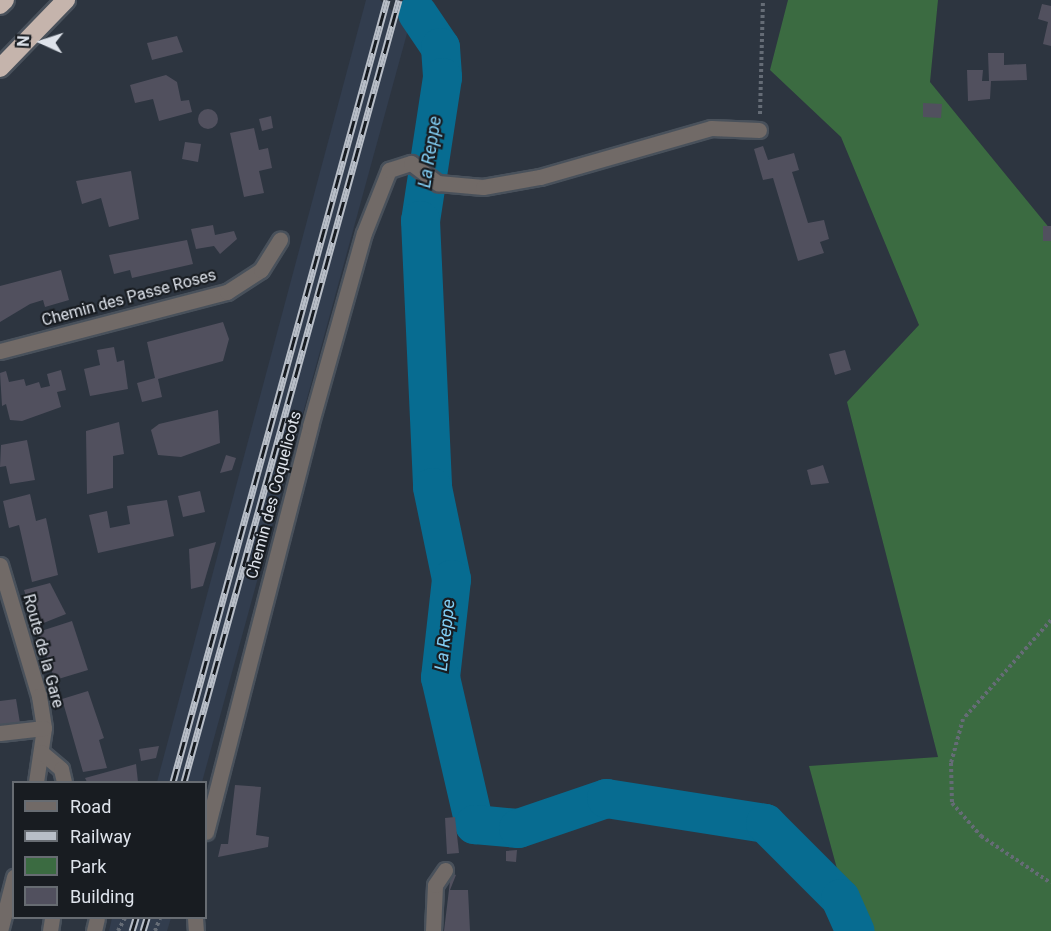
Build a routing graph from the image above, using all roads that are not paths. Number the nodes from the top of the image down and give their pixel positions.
1 (5, 0) edge
2 (66, 0) edge
3 (0, 5) edge
4 (0, 68) edge
5 (759, 129) road end
6 (280, 239) dead end
7 (0, 351) edge
8 (0, 565) edge
9 (44, 728) junction
10 (0, 733) edge
11 (41, 752) junction
12 (36, 781) edge
13 (64, 781) edge
14 (207, 828) edge
15 (445, 870) dead end
16 (6, 893) edge
17 (0, 931) edge
18 (434, 931) edge

1 - 3 highway
2 - 4 highway
5 - 14 street, Chemin des Coquelicots
6 - 7 street, Chemin des Passe Roses
8 - 9 street, Route de la Gare
9 - 10 street
9 - 11 street, Route de la Gare
11 - 12 street, Route de la Gare
11 - 13 street
15 - 18 street
16 - 17 street

